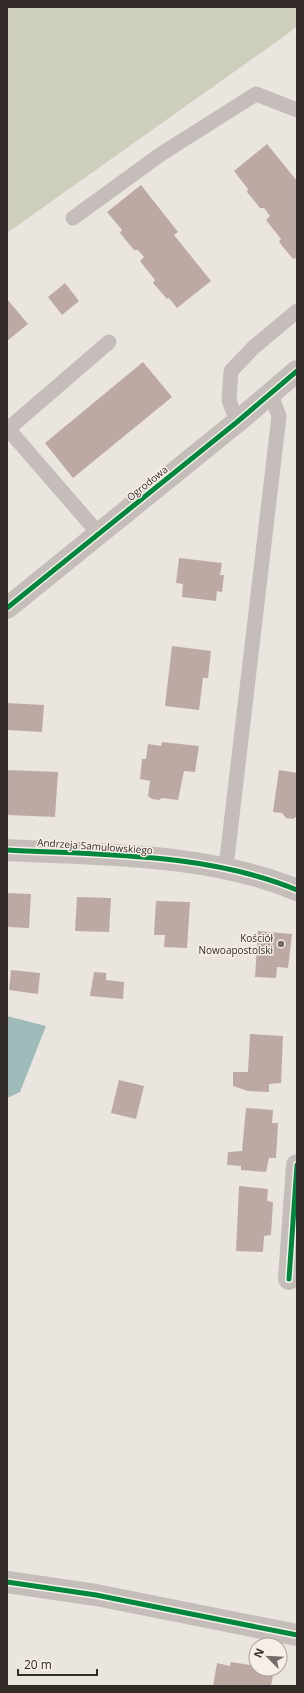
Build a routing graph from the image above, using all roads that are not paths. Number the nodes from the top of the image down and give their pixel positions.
1 (297, 110) edge
2 (73, 218) dead end
3 (297, 311) edge
4 (109, 342) dead end
5 (297, 371) edge
6 (270, 393) junction
7 (237, 422) junction
8 (99, 534) junction
9 (7, 608) edge
10 (7, 850) edge
11 (226, 867) junction
12 (297, 890) edge
13 (297, 1165) edge
14 (289, 1279) dead end
15 (7, 1582) edge
16 (297, 1635) edge

1 - 2 lane
3 - 7 lane
4 - 8 lane
5 - 6 street, Ogrodowa
6 - 7 street, Ogrodowa
6 - 11 lane
7 - 8 street, Ogrodowa
8 - 9 street, Ogrodowa
10 - 11 street, Andrzeja Samulowskiego
11 - 12 street, Andrzeja Samulowskiego
13 - 14 street
15 - 16 street

